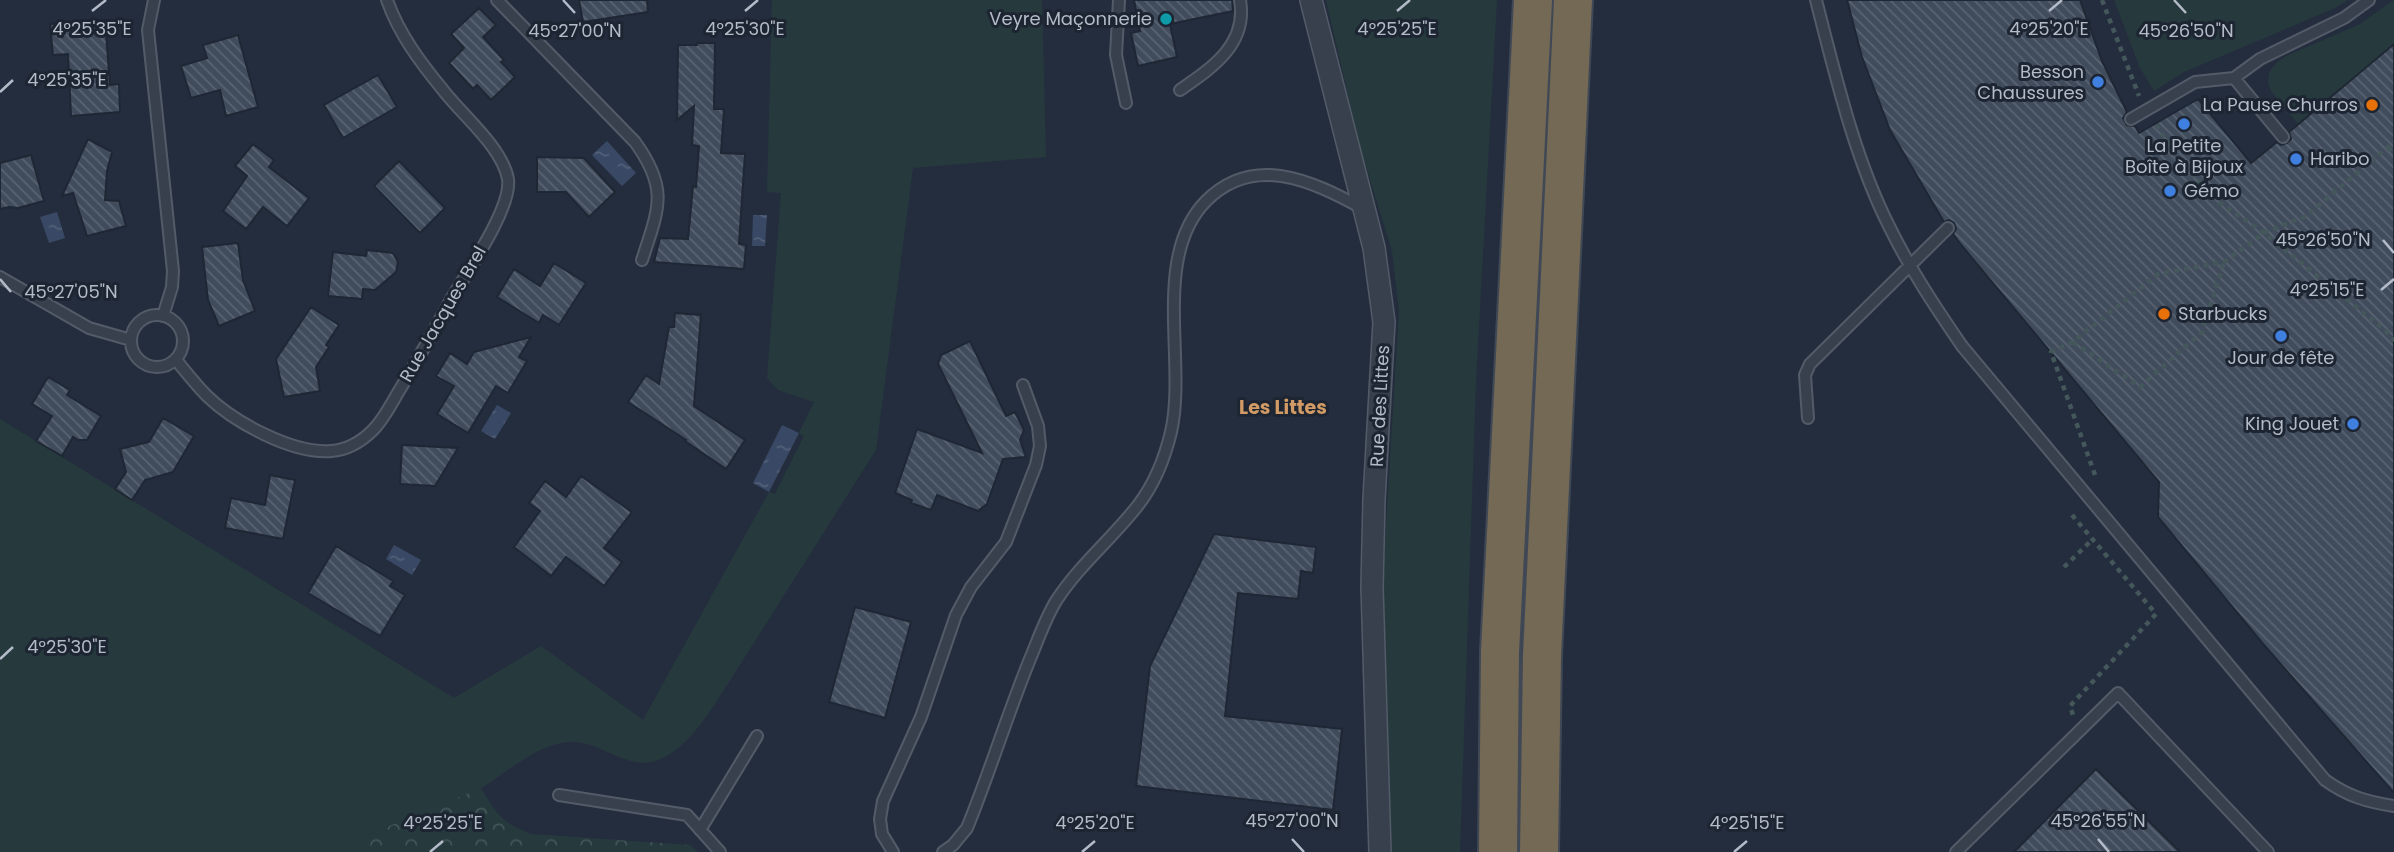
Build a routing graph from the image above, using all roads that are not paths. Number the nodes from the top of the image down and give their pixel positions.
1 (154, 0) edge
2 (387, 0) edge
3 (497, 0) edge
4 (1119, 0) edge
5 (1240, 0) edge
6 (1311, 0) edge
7 (1534, 0) edge
8 (1573, 0) edge
9 (1816, 0) edge
10 (2368, 0) edge
11 (2234, 78) junction
12 (1180, 90) dead end
13 (1126, 103) dead end
14 (2132, 120) dead end
15 (2283, 137) dead end
16 (1364, 209) junction
17 (1948, 228) dead end
18 (642, 260) dead end
19 (1910, 265) junction
20 (0, 277) edge
21 (163, 316) junction
22 (131, 340) junction
23 (176, 360) junction
24 (1023, 385) dead end
25 (1808, 418) dead end
26 (757, 736) dead end
27 (559, 795) dead end
28 (2394, 806) edge
29 (700, 830) junction
30 (720, 852) edge
31 (893, 852) edge
32 (943, 852) edge
33 (1380, 852) edge
34 (1498, 852) edge
35 (1539, 852) edge
36 (1956, 852) edge
37 (2269, 852) edge

1 - 21 lane
2 - 23 lane, Rue Jacques Brel
3 - 18 lane
4 - 13 lane
5 - 12 lane
6 - 16 street, Rue des Littes
7 - 34 highway
8 - 35 highway
9 - 19 lane
10 - 11 lane
11 - 14 lane
11 - 15 lane
16 - 32 lane
16 - 33 street, Rue des Littes
17 - 19 lane
19 - 25 lane
19 - 28 lane
20 - 22 lane
21 - 22 lane
21 - 23 lane
22 - 23 lane
24 - 31 lane
26 - 29 lane
27 - 29 lane
29 - 30 lane
36 - 37 lane

